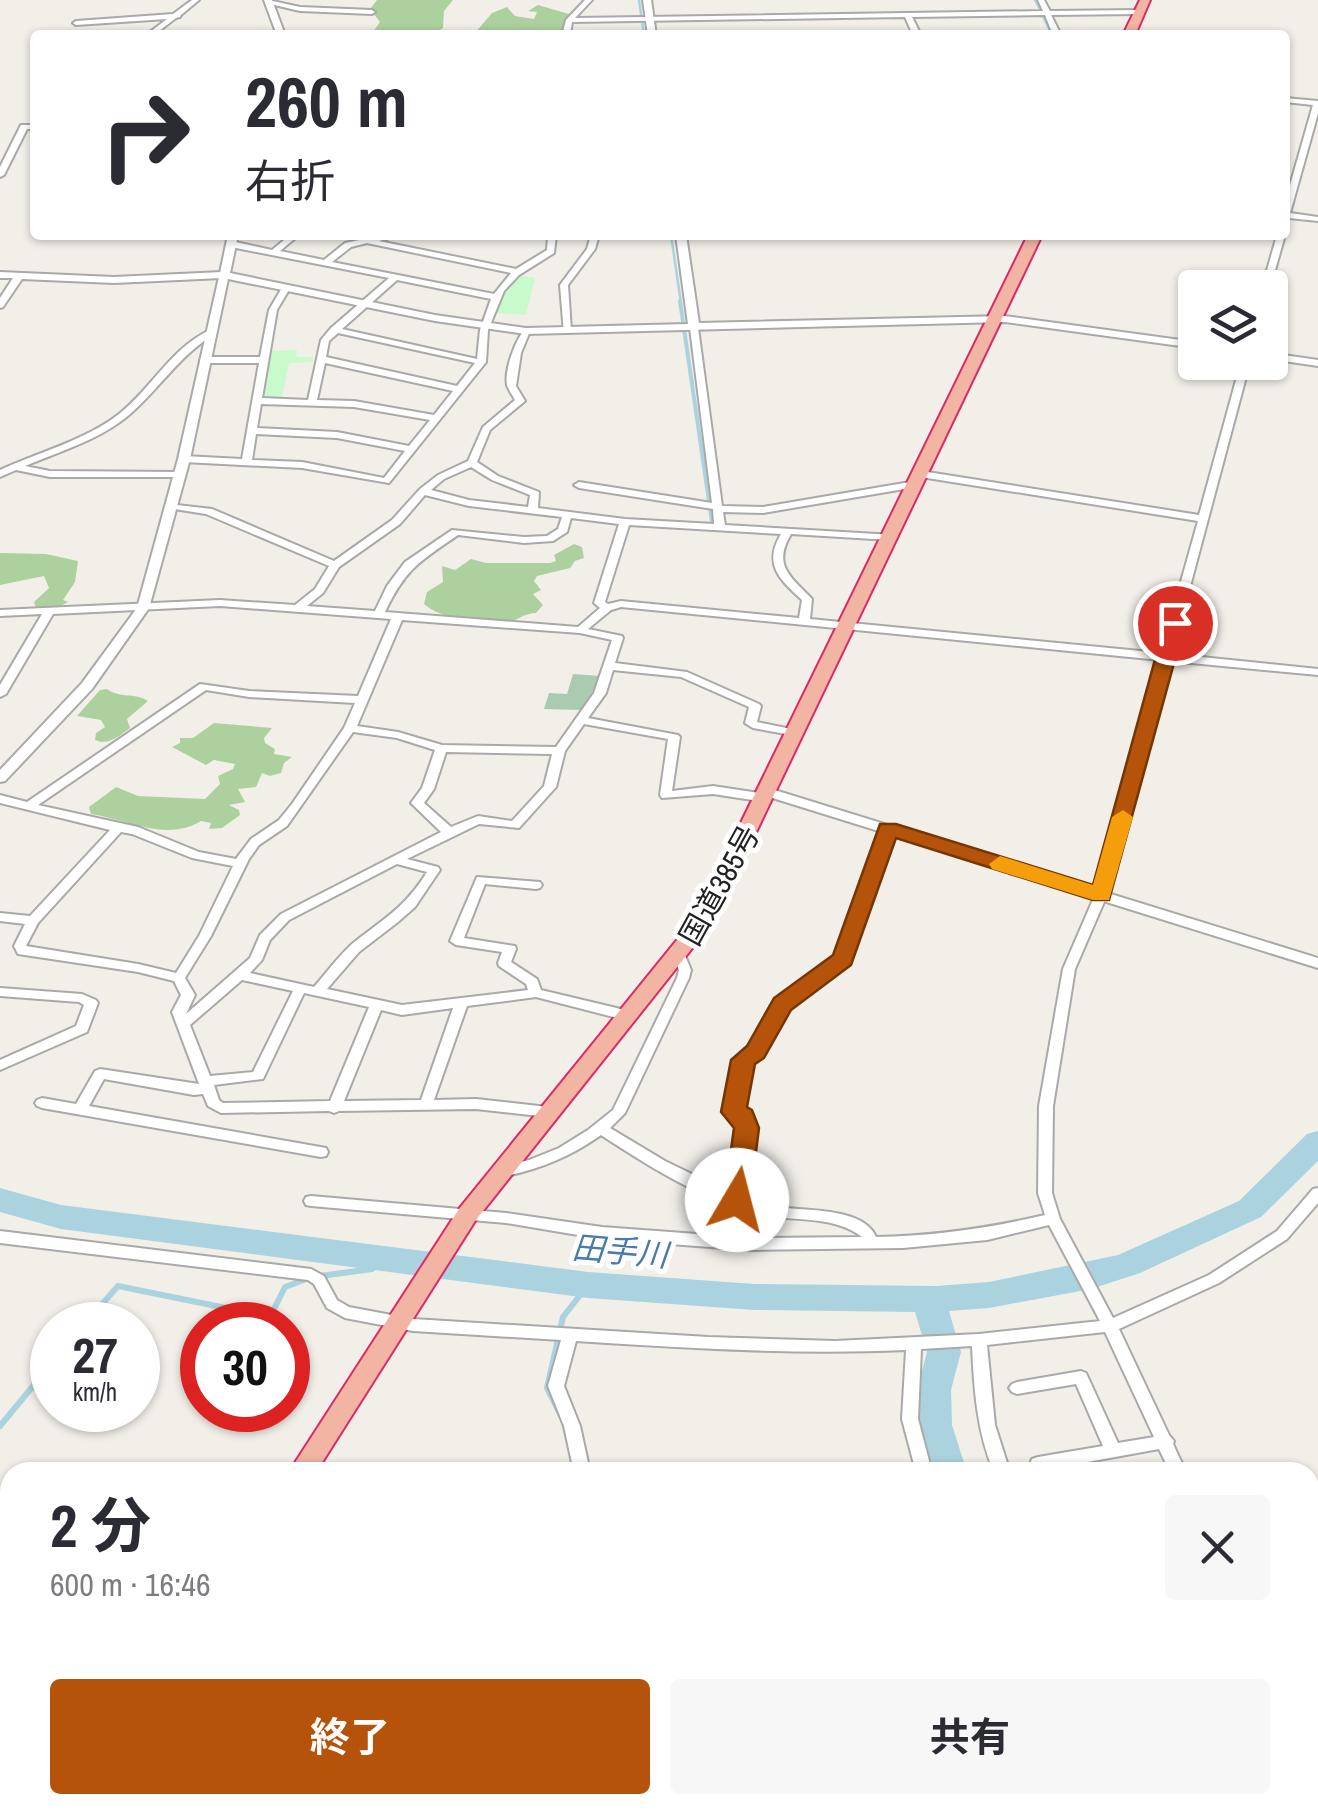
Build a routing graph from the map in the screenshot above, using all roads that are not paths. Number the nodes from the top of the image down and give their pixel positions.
1 (196, 0) edge
2 (589, 0) edge
3 (648, 0) edge
4 (1041, 0) edge
5 (268, 1) edge
6 (1142, 6) edge
7 (372, 12) dead end
8 (1047, 12) junction
9 (907, 14) junction
10 (178, 16) junction
11 (650, 19) junction
12 (569, 20) junction
13 (76, 23) dead end
14 (157, 30) edge
15 (280, 30) edge
16 (567, 30) edge
17 (651, 30) edge
18 (915, 30) edge
19 (1055, 30) edge
20 (1130, 30) edge
21 (1290, 100) edge
22 (1318, 103) edge
23 (30, 127) edge
24 (0, 175) edge
25 (1290, 199) edge
26 (1290, 216) edge
27 (1318, 219) edge
28 (232, 240) edge
29 (235, 240) edge
30 (289, 240) edge
31 (371, 240) edge
32 (552, 240) edge
33 (594, 240) edge
34 (682, 240) edge
35 (1032, 240) edge
36 (1279, 240) edge
37 (366, 241) junction
38 (274, 252) junction
39 (324, 263) junction
40 (1271, 270) edge
41 (514, 271) junction
42 (0, 275) edge
43 (222, 275) junction
44 (19, 276) junction
45 (394, 278) junction
46 (286, 288) junction
47 (495, 297) junction
48 (364, 304) junction
49 (0, 305) edge
50 (994, 320) junction
51 (485, 327) junction
52 (694, 328) junction
53 (334, 330) junction
54 (526, 331) junction
55 (567, 331) junction
56 (210, 332) junction
57 (1178, 343) edge
58 (321, 359) junction
59 (1288, 359) edge
60 (204, 360) junction
61 (264, 360) junction
62 (481, 362) junction
63 (1318, 363) edge
64 (1241, 380) edge
65 (457, 389) junction
66 (257, 401) junction
67 (312, 402) junction
68 (435, 418) junction
69 (252, 431) junction
70 (411, 449) junction
71 (184, 459) junction
72 (247, 460) junction
73 (472, 463) junction
74 (14, 467) junction
75 (0, 474) edge
76 (180, 475) junction
77 (919, 479) junction
78 (579, 485) dead end
79 (423, 490) junction
80 (172, 506) junction
81 (718, 508) junction
82 (533, 510) junction
83 (567, 516) junction
84 (1203, 519) junction
85 (625, 522) junction
86 (720, 528) junction
87 (786, 532) junction
88 (890, 536) junction
89 (336, 566) junction
90 (143, 608) junction
91 (607, 608) junction
92 (296, 609) junction
93 (0, 612) edge
94 (49, 612) junction
95 (378, 616) junction
96 (397, 618) junction
97 (804, 621) junction
98 (848, 624) junction
99 (580, 630) junction
100 (1166, 657) junction
101 (608, 666) junction
102 (1318, 672) edge
103 (0, 694) edge
104 (362, 700) junction
105 (582, 720) junction
106 (350, 728) junction
107 (797, 734) junction
108 (441, 748) junction
109 (559, 752) junction
110 (0, 778) edge
111 (767, 795) junction
112 (0, 799) edge
113 (27, 806) junction
114 (118, 828) junction
115 (888, 829) junction
116 (449, 832) junction
117 (396, 860) junction
118 (240, 864) junction
119 (536, 885) dead end
120 (1101, 895) junction
121 (0, 917) edge
122 (33, 921) junction
123 (679, 956) junction
124 (1318, 963) edge
125 (240, 975) junction
126 (179, 978) junction
127 (300, 989) junction
128 (0, 992) edge
129 (317, 992) junction
130 (536, 993) junction
131 (462, 1002) junction
132 (377, 1004) junction
133 (630, 1016) junction
134 (182, 1018) junction
135 (0, 1065) edge
136 (207, 1085) junction
137 (42, 1103) dead end
138 (426, 1104) junction
139 (221, 1108) junction
140 (334, 1108) junction
141 (80, 1110) junction
142 (548, 1112) junction
143 (601, 1130) junction
144 (208, 1132) junction
145 (321, 1152) dead end
146 (498, 1172) junction
147 (737, 1200) junction
148 (1316, 1200) edge
149 (311, 1201) dead end
150 (466, 1216) junction
151 (1056, 1222) junction
152 (0, 1237) edge
153 (870, 1243) junction
154 (401, 1318) junction
155 (1108, 1321) junction
156 (570, 1335) junction
157 (978, 1340) junction
158 (914, 1345) junction
159 (1017, 1388) dead end
160 (1166, 1441) junction
161 (1113, 1451) junction
162 (308, 1462) edge
163 (580, 1462) edge
164 (921, 1462) edge
165 (997, 1462) edge
166 (1050, 1462) edge
167 (1174, 1462) edge

1 - 10 street
2 - 12 street
3 - 11 street
4 - 8 street
5 - 7 street
5 - 15 street
6 - 8 street
6 - 20 highway
8 - 9 street
8 - 19 street
9 - 11 street
9 - 18 street
10 - 13 street
10 - 14 street
11 - 12 street
11 - 17 street
12 - 16 street
21 - 22 street
22 - 25 street
23 - 24 street
26 - 27 street
28 - 43 street
29 - 38 street
30 - 38 street
31 - 37 street
32 - 41 street
33 - 55 street
34 - 52 street
35 - 50 highway, 国道385号
36 - 40 street
37 - 39 street
37 - 41 street
38 - 39 street
39 - 45 street
41 - 47 street
42 - 44 street
43 - 44 street
43 - 46 street
43 - 56 street
44 - 49 street
45 - 47 street
45 - 48 street
46 - 48 street
46 - 61 street
47 - 51 street
48 - 51 street
48 - 53 street
50 - 52 street
50 - 57 street
50 - 77 highway, 国道385号
51 - 54 street
51 - 62 street
52 - 55 street
52 - 81 street
53 - 58 street
53 - 62 street
54 - 55 street
54 - 73 street
56 - 60 street
56 - 74 street
58 - 65 street
58 - 67 street
59 - 63 street
60 - 61 street
60 - 71 street
61 - 66 street
62 - 65 street
64 - 84 street
65 - 68 street
66 - 67 street
66 - 69 street
67 - 68 street
68 - 70 street
69 - 70 street
69 - 72 street
70 - 72 street
71 - 72 street
71 - 76 street
73 - 79 street
73 - 82 street
74 - 75 street
74 - 76 street
76 - 80 street
77 - 81 street
77 - 84 street
77 - 88 highway, 国道385号
78 - 81 street
79 - 82 street
79 - 89 street
80 - 89 street
80 - 90 street
81 - 86 street
82 - 83 street
83 - 85 street
83 - 95 street
84 - 100 street
85 - 86 street
85 - 91 street
86 - 87 street
87 - 88 street
87 - 97 street
88 - 98 highway, 国道385号
89 - 92 street
90 - 92 street
90 - 94 street
90 - 110 street
91 - 97 street
91 - 99 street
92 - 95 street
93 - 94 street
94 - 103 street
95 - 96 street
96 - 99 street
96 - 104 street
97 - 98 street
98 - 100 street
98 - 107 highway, 国道385号
99 - 101 street
100 - 102 street
100 - 120 street
101 - 105 street
101 - 107 street
104 - 106 street
104 - 113 street
105 - 109 street
105 - 111 street
106 - 108 street
106 - 118 street
107 - 111 highway, 国道385号
108 - 109 street
108 - 116 street
109 - 116 street
111 - 115 street
111 - 123 highway, 国道385号
112 - 113 street
113 - 114 street
114 - 118 street
114 - 122 street
115 - 120 street
115 - 147 street
116 - 117 street
117 - 125 street
117 - 129 street
118 - 126 street
119 - 130 street
120 - 124 street
120 - 151 street
121 - 122 street
122 - 126 street
123 - 133 highway, 国道385号
123 - 143 street
125 - 127 street
125 - 134 street
126 - 134 street
127 - 129 street
127 - 136 street
128 - 135 street
129 - 132 street
130 - 131 street
130 - 133 street
131 - 132 street
131 - 138 street
132 - 140 street
133 - 142 highway, 国道385号
134 - 136 street
136 - 139 street
136 - 141 street
137 - 141 street
138 - 140 street
138 - 142 street
139 - 140 street
139 - 144 street
141 - 144 street
142 - 146 highway, 国道385号
143 - 146 street
143 - 147 street
144 - 145 street
146 - 150 highway, 国道385号
147 - 153 street
148 - 155 street
149 - 150 street
150 - 153 street
150 - 154 highway, 国道385号
151 - 153 street
151 - 155 street
152 - 154 street
154 - 156 street
154 - 162 highway, 国道385号
155 - 157 street
155 - 160 street
156 - 158 street
156 - 163 street
157 - 158 street
157 - 165 street
158 - 164 street
159 - 161 street
160 - 161 street
160 - 167 street
161 - 166 street

